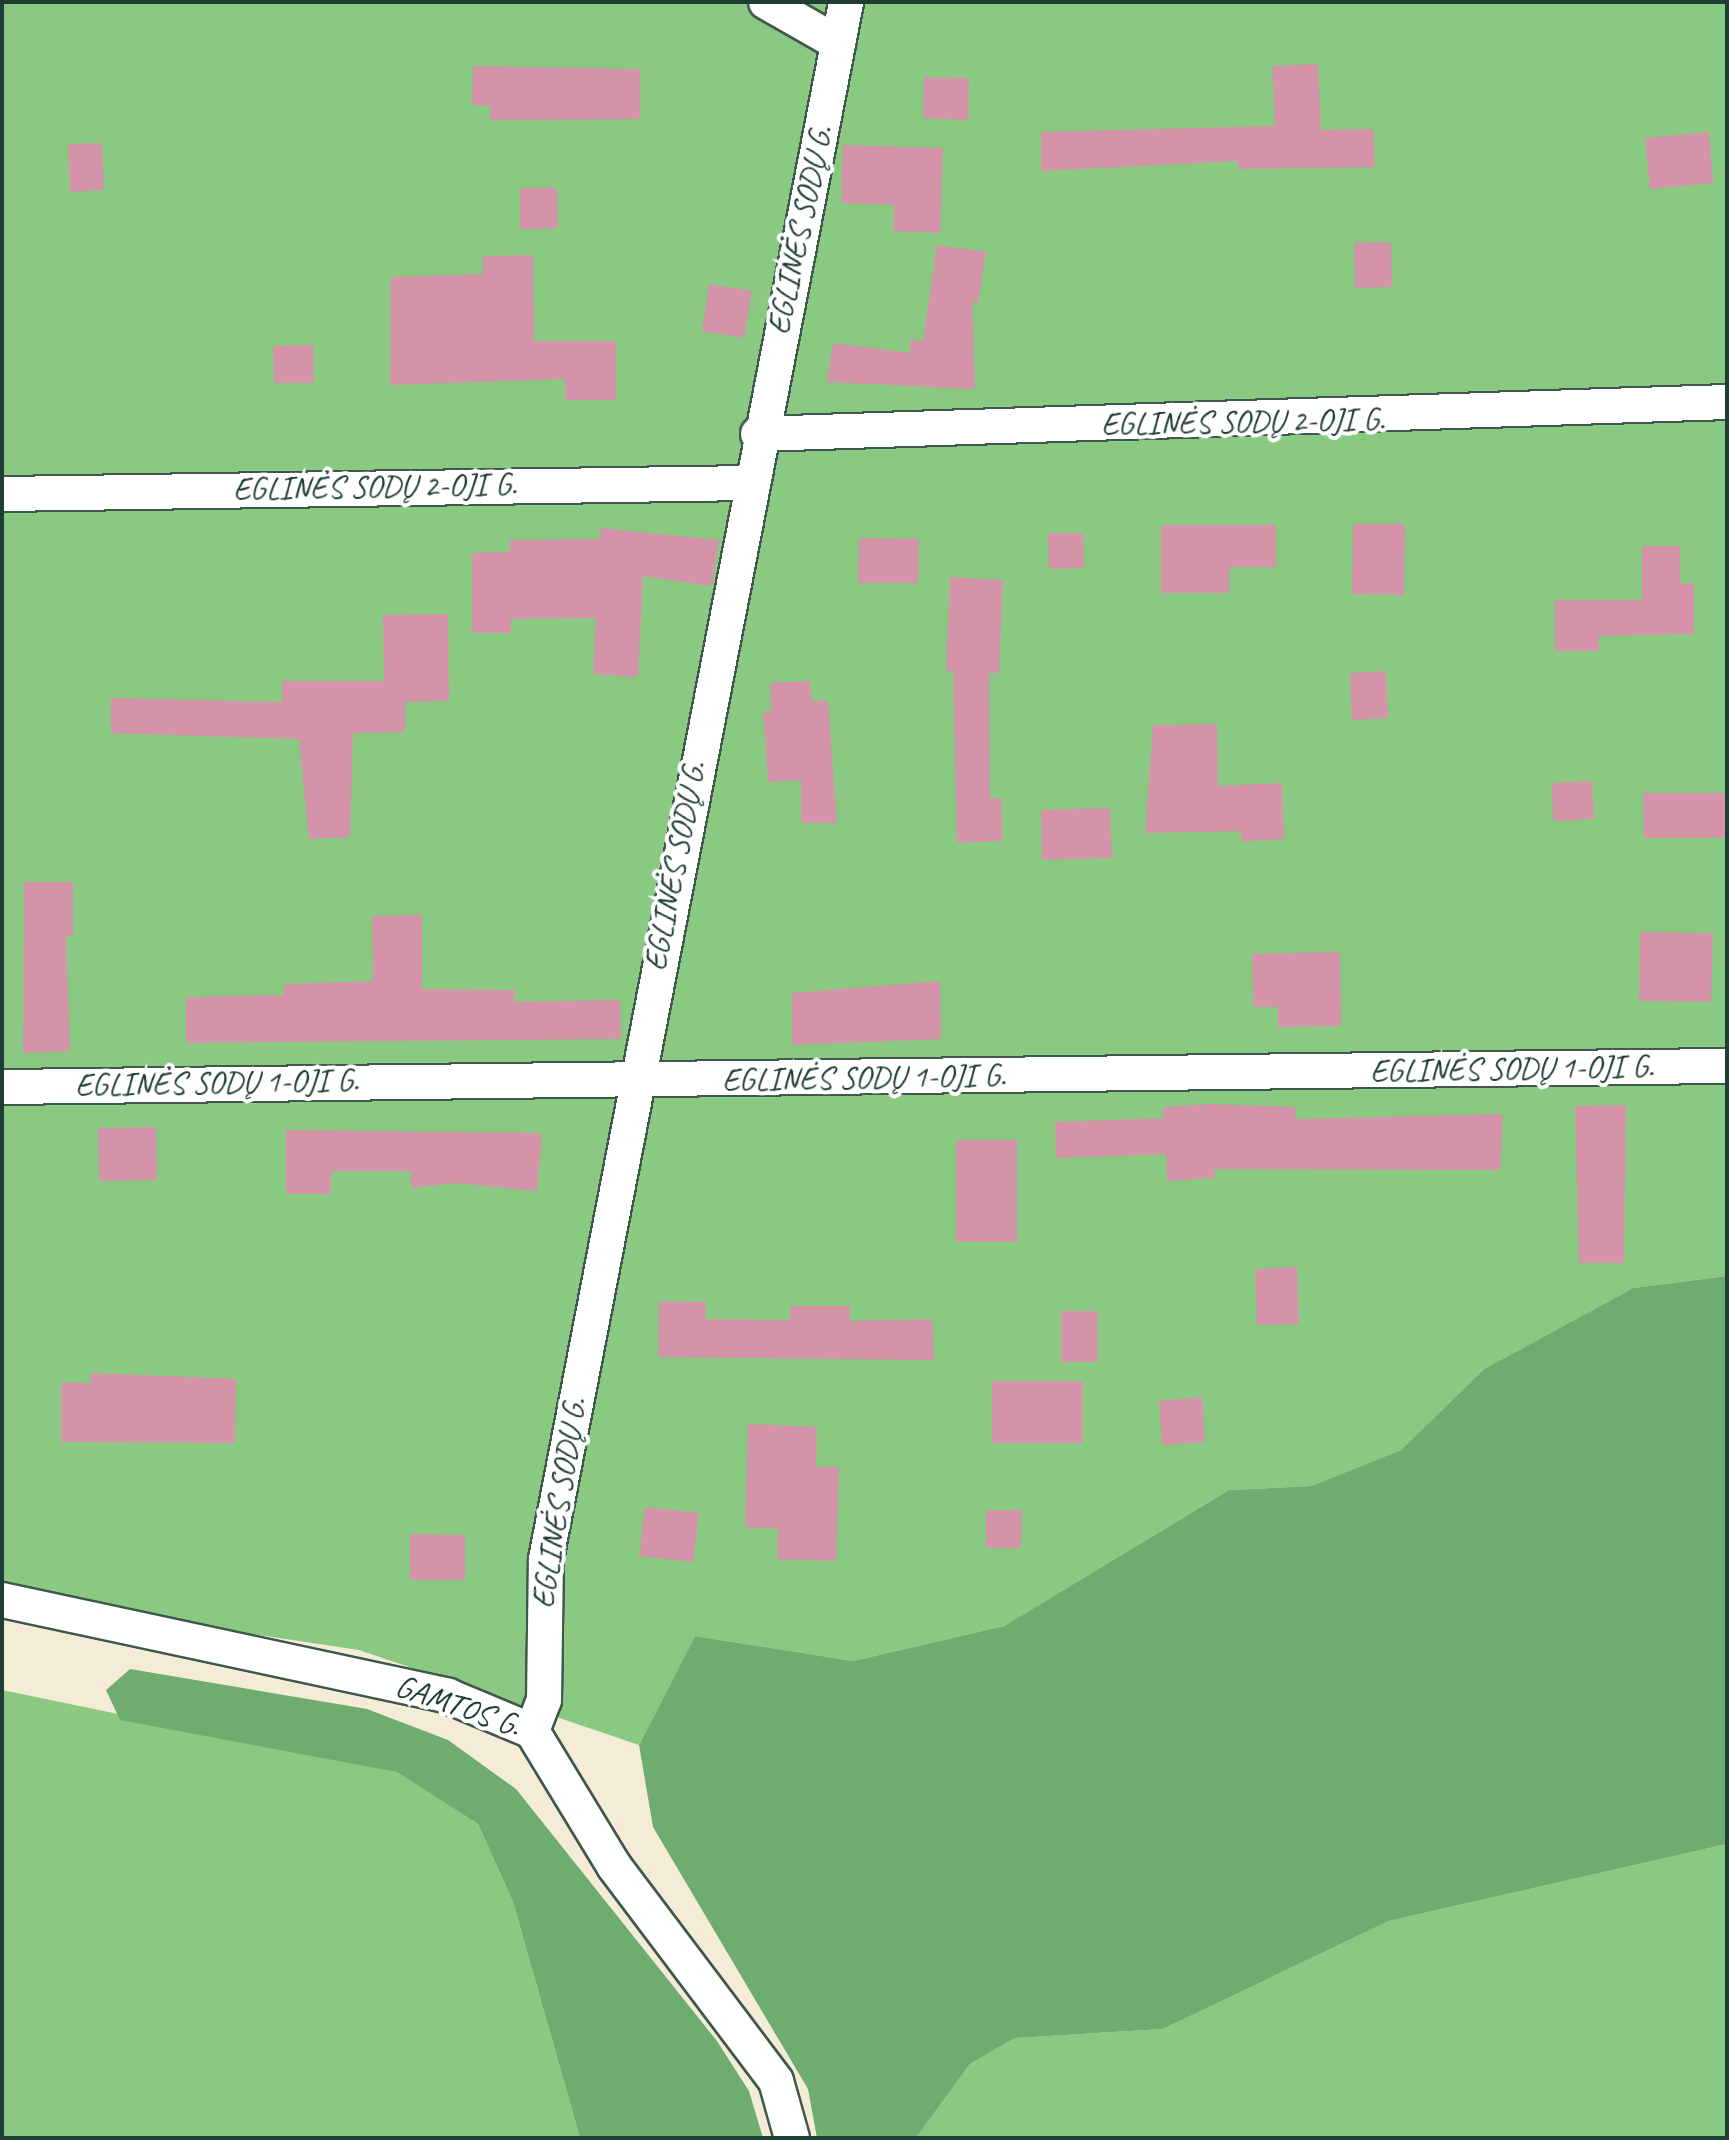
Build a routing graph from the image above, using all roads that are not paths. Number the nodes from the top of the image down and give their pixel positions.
1 (766, 2) edge
2 (846, 2) edge
3 (838, 43) junction
4 (1727, 402) edge
5 (758, 434) junction
6 (748, 483) junction
7 (2, 494) edge
8 (1727, 1066) edge
9 (635, 1081) junction
10 (2, 1087) edge
11 (2, 1600) edge
12 (532, 1731) junction
13 (792, 2138) edge

1 - 3 street
2 - 3 street, EGLINĖS SODŲ G.
3 - 5 street, EGLINĖS SODŲ G.
4 - 5 street, EGLINĖS SODŲ 2-OJI G.
5 - 6 street, EGLINĖS SODŲ G.
6 - 7 street, EGLINĖS SODŲ 2-OJI G.
6 - 9 street, EGLINĖS SODŲ G.
8 - 9 street, EGLINĖS SODŲ 1-OJI G.
9 - 10 street, EGLINĖS SODŲ 1-OJI G.
9 - 12 street, EGLINĖS SODŲ G.
11 - 12 street, GAMTOS G.
12 - 13 street, GAMTOS G.

